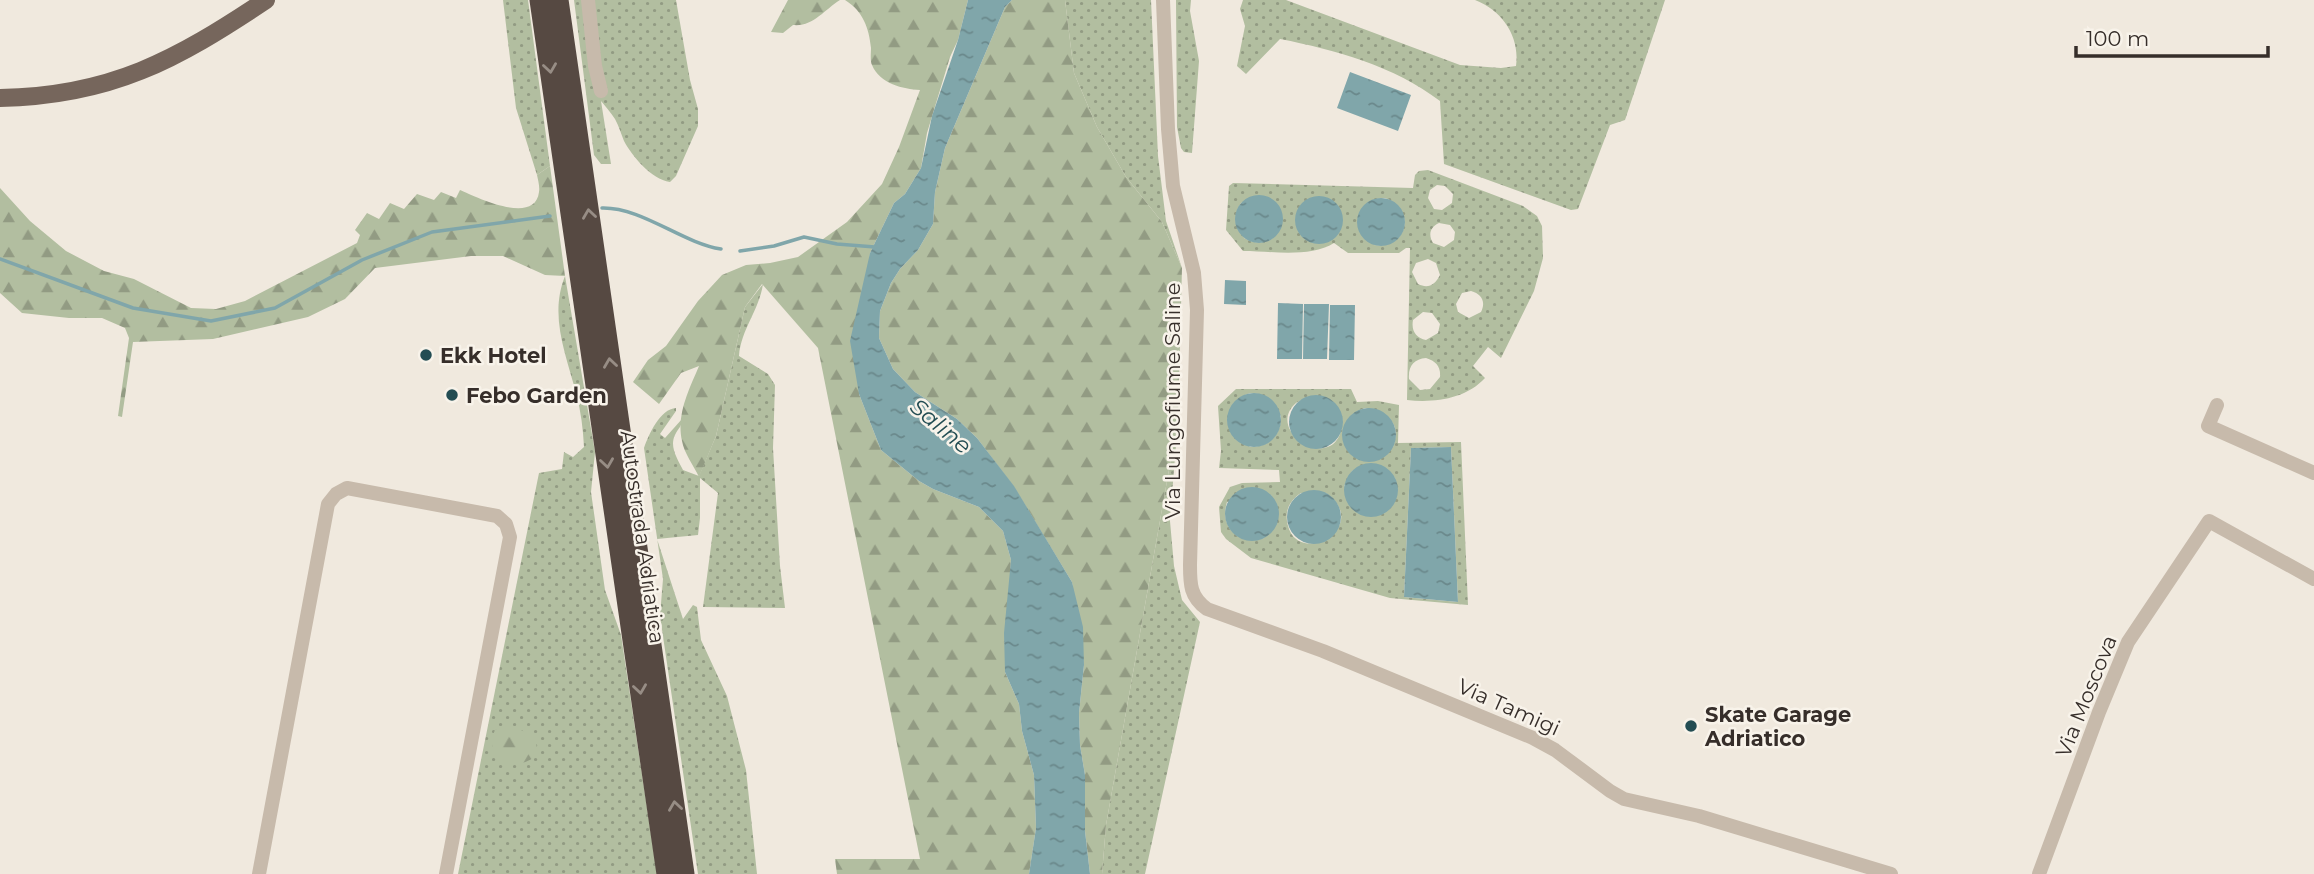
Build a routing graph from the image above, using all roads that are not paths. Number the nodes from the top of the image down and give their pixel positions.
1 (540, 0) edge
2 (558, 0) edge
3 (587, 0) edge
4 (1163, 1) edge
5 (256, 2) edge
6 (601, 91) dead end
7 (0, 98) edge
8 (572, 158) junction
9 (589, 273) junction
10 (2217, 405) dead end
11 (2314, 473) edge
12 (2314, 579) edge
13 (1192, 592) joint
14 (263, 873) edge
15 (446, 874) edge
16 (667, 874) edge
17 (684, 874) edge
18 (1891, 874) edge
19 (2039, 874) edge

1 -> 8 highway, Autostrada Adriatica
2 - 8 highway, Autostrada Adriatica
3 - 6 street
4 - 13 street, Via Lungofiume Saline
5 - 7 main road
8 - 9 highway, Autostrada Adriatica
9 -> 16 highway, Autostrada Adriatica
17 -> 9 highway, Autostrada Adriatica
10 - 11 street
12 - 19 street, Via Moscova
13 - 18 street, Via Tamigi
14 - 15 street

